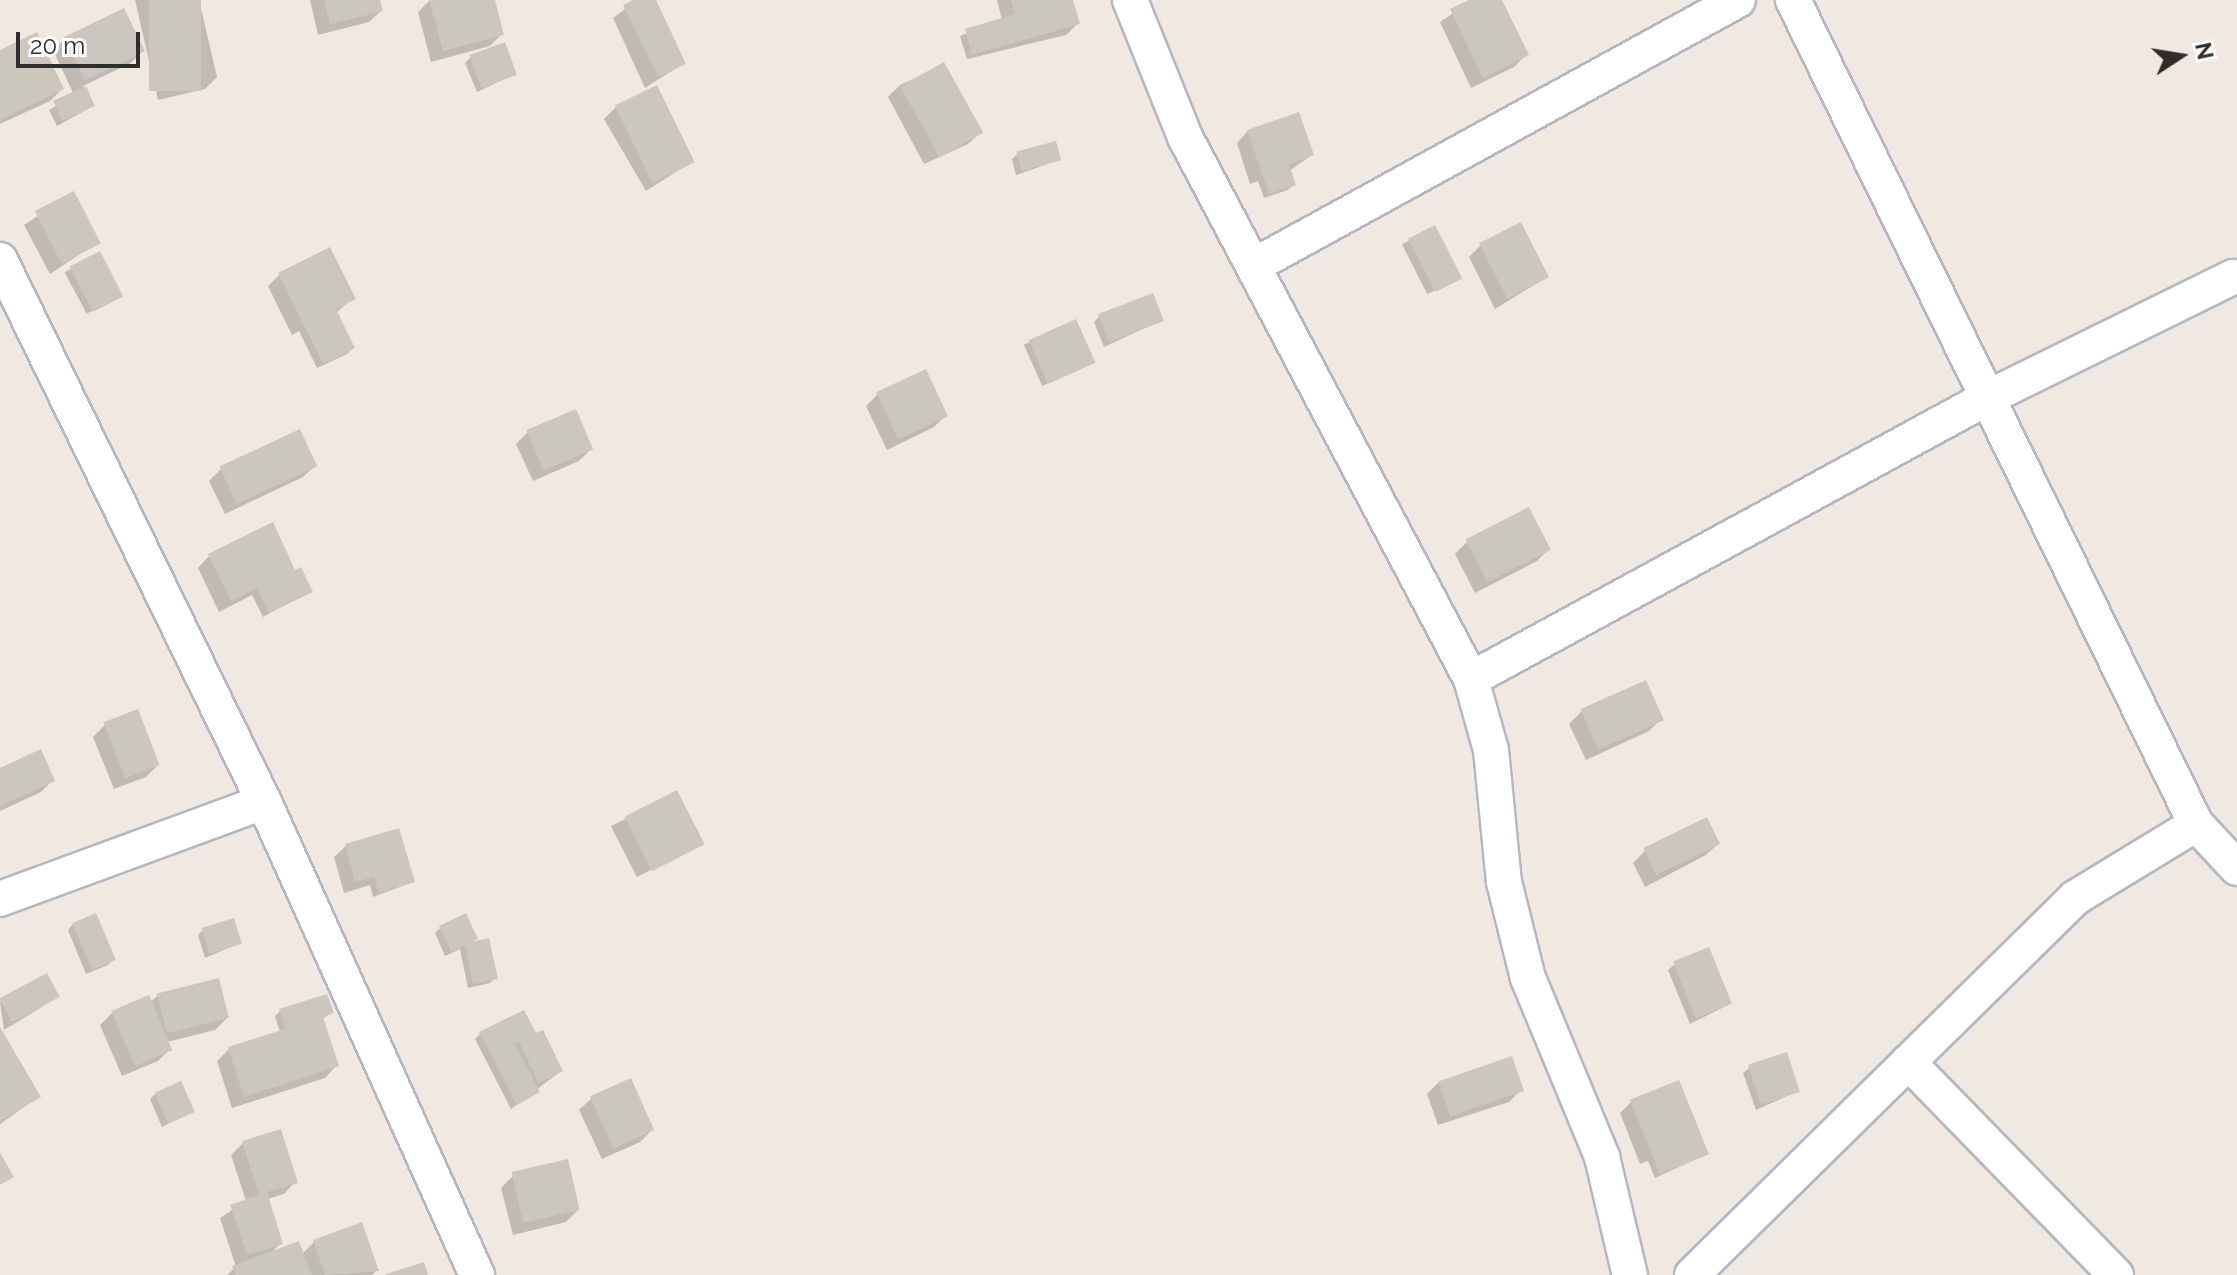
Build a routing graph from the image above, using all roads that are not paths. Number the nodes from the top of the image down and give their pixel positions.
1 (1130, 0) edge
2 (1738, 0) edge
3 (1793, 0) edge
4 (0, 260) edge
5 (1253, 266) junction
6 (2233, 277) dead end
7 (1987, 398) junction
8 (1471, 679) junction
9 (264, 802) junction
10 (2196, 824) junction
11 (2232, 859) edge
12 (0, 899) edge
13 (1908, 1062) junction
14 (477, 1275) edge
15 (1630, 1275) edge
16 (1692, 1275) edge
17 (2116, 1275) edge

1 - 5 street
2 - 5 street
3 - 7 street
4 - 9 street
5 - 8 street
6 - 7 street
7 - 8 street
7 - 10 street
8 - 15 street
9 - 12 street
9 - 14 street
10 - 11 street
10 - 13 street
13 - 16 street
13 - 17 street

